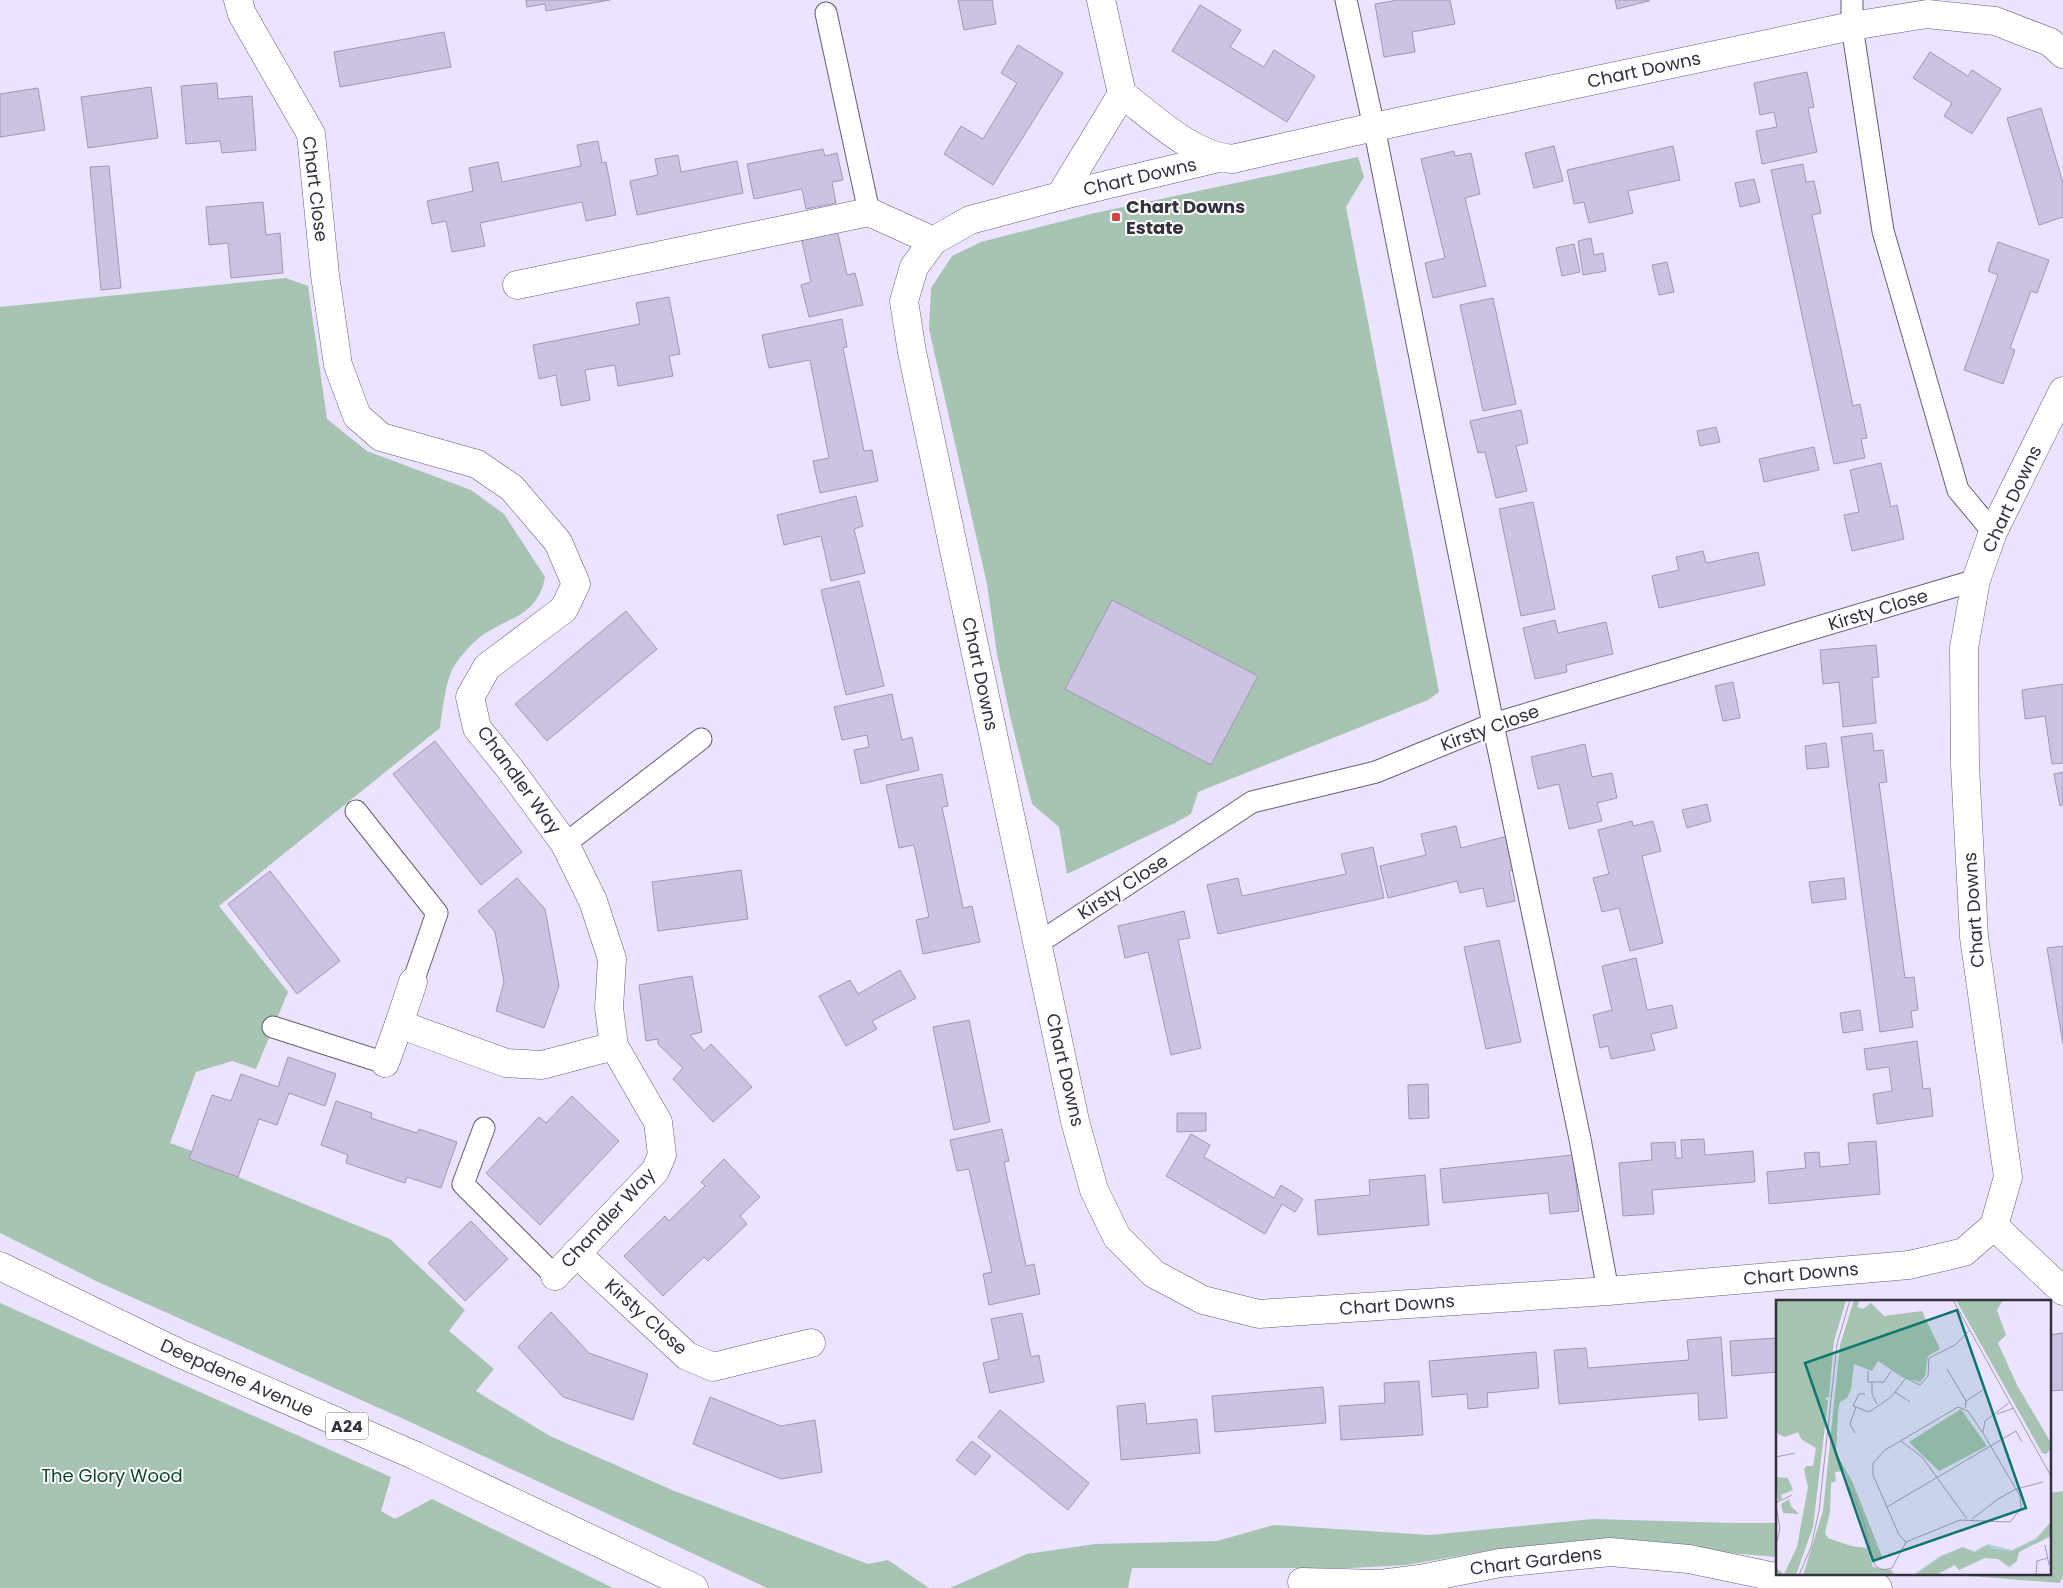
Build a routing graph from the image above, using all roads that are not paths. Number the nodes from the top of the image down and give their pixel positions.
1 (238, 0) edge
2 (1101, 0) edge
3 (1346, 0) edge
4 (826, 13) dead end
5 (1852, 13) edge
6 (2063, 54) edge
7 (1122, 94) junction
8 (1374, 127) junction
9 (1220, 158) junction
10 (1060, 196) junction
11 (869, 212) junction
12 (933, 241) junction
13 (325, 275) joint
14 (517, 285) dead end
15 (2063, 391) edge
16 (1993, 532) junction
17 (1976, 580) junction
18 (1493, 724) junction
19 (701, 739) dead end
20 (356, 811) dead end
21 (565, 844) junction
22 (1037, 944) junction
23 (413, 982) joint
24 (399, 1024) junction
25 (273, 1027) dead end
26 (614, 1046) junction
27 (385, 1063) joint
28 (484, 1128) dead end
29 (1994, 1226) junction
30 (576, 1253) junction
31 (0, 1266) edge
32 (554, 1276) joint
33 (2063, 1291) edge
34 (1608, 1292) junction
35 (811, 1343) dead end
36 (1302, 1582) dead end
37 (1767, 1582) edge
38 (1380, 1586) edge
39 (694, 1588) edge
40 (1878, 1588) edge

1 - 13 main road, Chart Close
2 - 7 main road
3 - 8 lane
4 - 11 lane
5 - 6 main road, Chart Downs
5 - 8 main road, Chart Downs
5 - 16 lane
7 - 9 main road, Chart Downs
7 - 10 main road, Chart Downs
8 - 9 main road, Chart Downs
8 - 18 lane
9 - 10 main road, Chart Downs
10 - 12 main road, Chart Downs
11 - 12 main road
11 - 14 main road
12 - 22 main road, Chart Downs
13 - 21 main road, Chandler Way
15 - 16 main road, Chart Downs
16 - 17 main road, Chart Downs
17 - 18 lane, Kirsty Close
17 - 29 main road, Chart Downs
18 - 22 lane, Kirsty Close
18 - 34 lane
19 - 21 lane
20 - 23 lane
21 - 26 main road, Chandler Way
22 - 34 main road, Chart Downs
23 - 24 main road
24 - 26 main road
24 - 27 main road
25 - 27 lane
26 - 30 main road, Chandler Way
28 - 32 lane
29 - 33 main road
29 - 34 main road, Chart Downs
30 - 32 main road, Chandler Way
30 - 35 main road, Kirsty Close
31 - 39 main road, Deepdene Avenue / A24
36 - 38 main road, Chart Gardens
37 - 38 main road, Chart Gardens
37 - 40 main road, Chart Gardens

